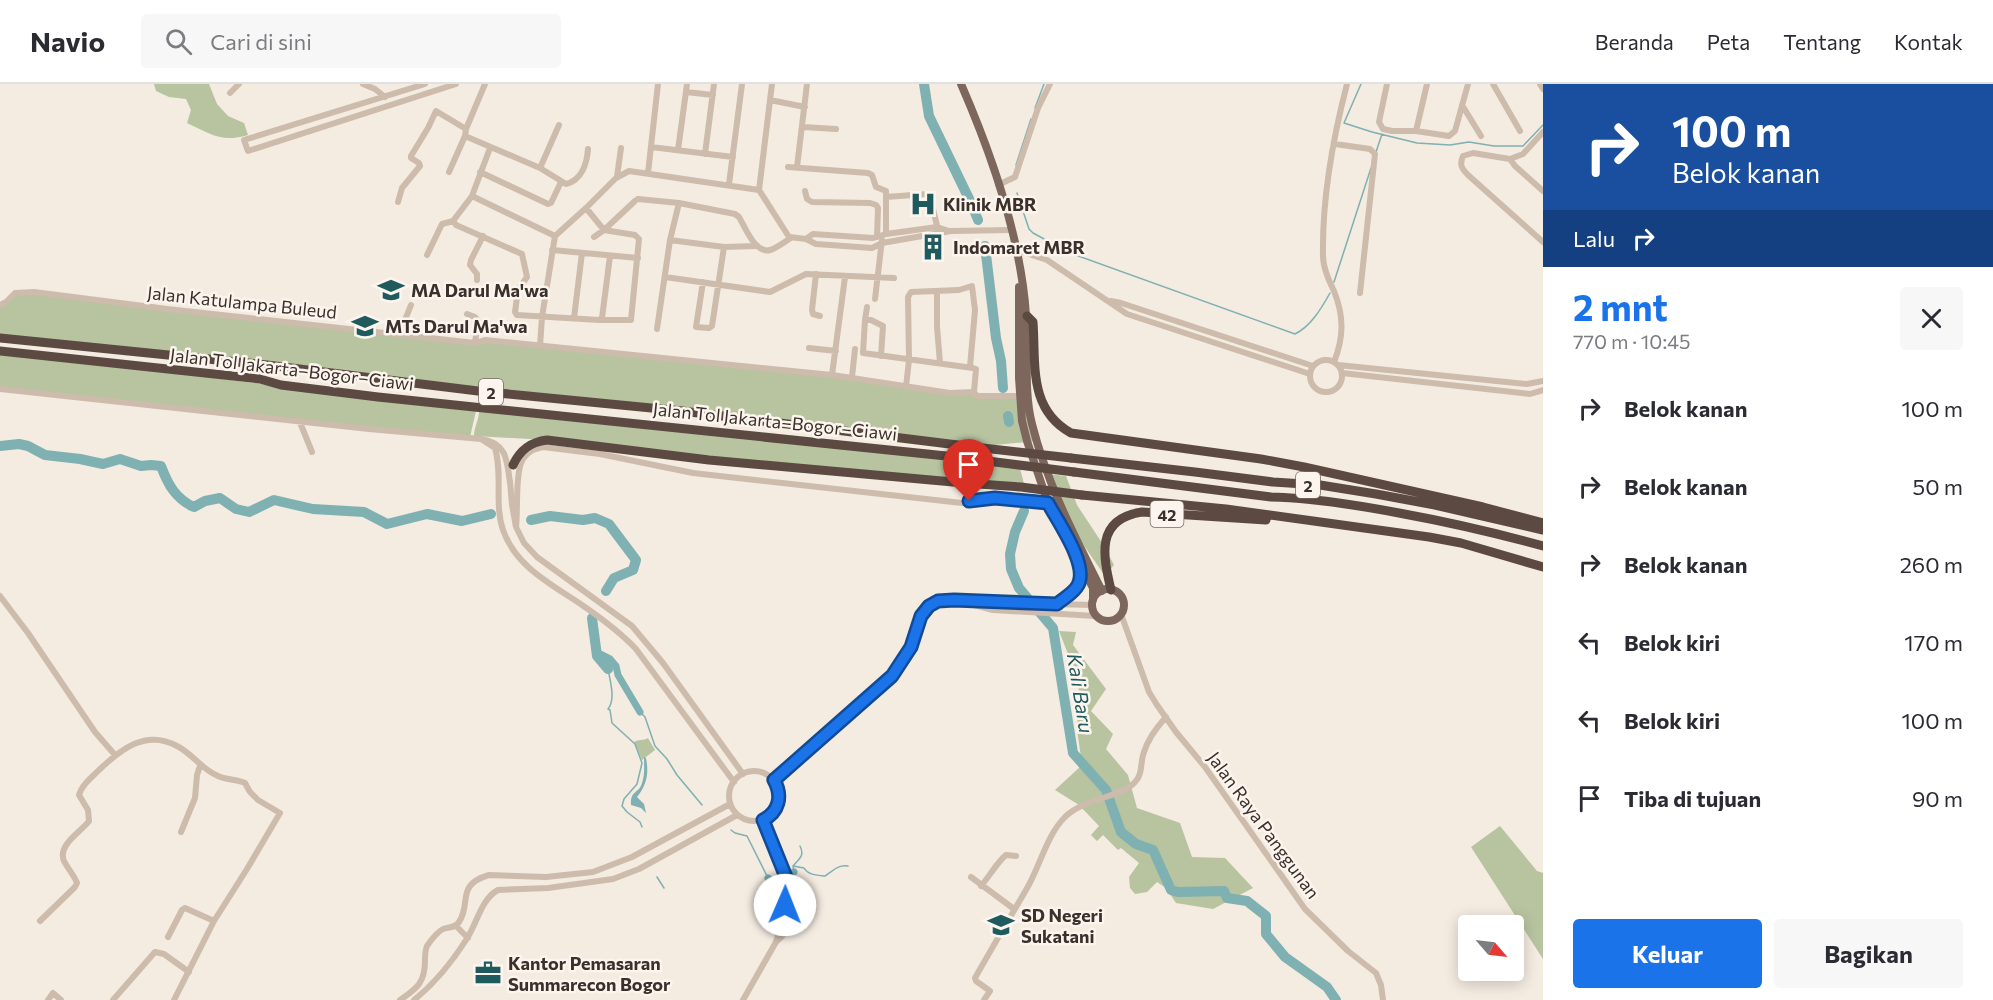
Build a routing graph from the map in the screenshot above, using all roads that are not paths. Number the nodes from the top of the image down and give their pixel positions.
1 (239, 84) edge
2 (363, 84) edge
3 (424, 84) edge
4 (456, 84) edge
5 (485, 84) edge
6 (658, 84) edge
7 (687, 84) edge
8 (714, 84) edge
9 (742, 84) edge
10 (772, 84) edge
11 (807, 84) edge
12 (960, 84) edge
13 (1050, 84) edge
14 (1388, 84) edge
15 (1427, 84) edge
16 (1468, 84) edge
17 (1493, 84) edge
18 (1540, 84) edge
19 (1346, 87) edge
20 (1543, 89) edge
21 (686, 92) junction
22 (230, 93) dead end
23 (713, 95) junction
24 (385, 98) junction
25 (770, 100) junction
26 (1462, 105) junction
27 (805, 106) junction
28 (559, 125) dead end
29 (803, 127) junction
30 (466, 129) junction
31 (836, 129) dead end
32 (1416, 131) junction
33 (1520, 131) dead end
34 (1543, 132) edge
35 (465, 136) junction
36 (1481, 136) dead end
37 (1537, 138) junction
38 (1335, 144) junction
39 (1543, 144) edge
40 (651, 147) junction
41 (490, 148) junction
42 (621, 148) dead end
43 (588, 149) dead end
44 (678, 150) junction
45 (705, 154) junction
46 (733, 156) junction
47 (1510, 159) junction
48 (788, 167) dead end
49 (797, 167) junction
50 (540, 168) junction
51 (449, 172) dead end
52 (480, 172) junction
53 (648, 174) junction
54 (616, 178) junction
55 (561, 182) junction
56 (729, 184) junction
57 (998, 185) junction
58 (759, 190) junction
59 (805, 191) dead end
60 (1543, 191) edge
61 (472, 196) junction
62 (886, 197) junction
63 (398, 202) dead end
64 (679, 203) junction
65 (586, 208) junction
66 (453, 221) junction
67 (604, 230) junction
68 (938, 230) junction
69 (1008, 230) junction
70 (483, 236) junction
71 (555, 236) junction
72 (594, 237) dead end
73 (791, 238) junction
74 (882, 238) junction
75 (670, 240) junction
76 (1543, 242) edge
77 (756, 246) junction
78 (724, 247) junction
79 (552, 250) junction
80 (1017, 250) junction
81 (582, 254) junction
82 (427, 255) dead end
83 (610, 256) junction
84 (638, 258) junction
85 (816, 274) junction
86 (665, 277) junction
87 (845, 277) junction
88 (877, 278) junction
89 (894, 278) dead end
90 (477, 280) dead end
91 (703, 282) junction
92 (717, 284) junction
93 (937, 292) junction
94 (1360, 293) dead end
95 (875, 299) dead end
96 (1110, 301) junction
97 (0, 305) edge
98 (411, 305) dead end
99 (867, 307) dead end
100 (467, 314) dead end
101 (820, 316) dead end
102 (1022, 316) junction
103 (542, 318) junction
104 (574, 318) junction
105 (599, 320) junction
106 (865, 320) junction
107 (657, 329) dead end
108 (402, 335) junction
109 (2, 338) edge
110 (475, 343) junction
111 (540, 346) junction
112 (809, 348) dead end
113 (855, 349) dead end
114 (0, 351) edge
115 (836, 351) junction
116 (881, 356) junction
117 (909, 360) junction
118 (940, 363) junction
119 (1336, 364) junction
120 (1313, 366) junction
121 (970, 367) junction
122 (1342, 373) junction
123 (1310, 374) junction
124 (832, 375) junction
125 (852, 377) junction
126 (1543, 381) edge
127 (1500, 382) junction
128 (906, 387) junction
129 (0, 389) edge
130 (1499, 390) junction
131 (1543, 390) edge
132 (976, 394) junction
133 (1016, 396) junction
134 (298, 420) junction
135 (481, 439) junction
136 (312, 452) dead end
137 (513, 465) joint
138 (510, 483) junction
139 (1048, 503) junction
140 (1293, 518) junction
141 (1543, 524) edge
142 (516, 527) junction
143 (1543, 530) edge
144 (1543, 546) edge
145 (1080, 562) junction
146 (1543, 567) edge
147 (563, 576) junction
148 (556, 588) junction
149 (1107, 591) junction
150 (0, 596) edge
151 (954, 600) junction
152 (1093, 602) junction
153 (1054, 604) junction
154 (1121, 614) junction
155 (1095, 616) junction
156 (1166, 717) junction
157 (115, 755) junction
158 (200, 766) junction
159 (743, 774) junction
160 (774, 780) junction
161 (734, 782) junction
162 (730, 804) junction
163 (737, 815) junction
164 (763, 820) junction
165 (181, 832) dead end
166 (1016, 856) dead end
167 (786, 877) junction
168 (971, 877) dead end
169 (981, 886) junction
170 (785, 905) junction
171 (798, 907) junction
172 (1014, 909) junction
173 (40, 921) dead end
174 (214, 921) junction
175 (456, 926) junction
176 (168, 937) dead end
177 (468, 938) junction
178 (776, 942) junction
179 (189, 972) junction
180 (421, 983) junction
181 (426, 989) junction
182 (48, 1000) edge
183 (61, 1000) edge
184 (113, 1000) edge
185 (174, 1000) edge
186 (400, 1000) edge
187 (414, 1000) edge
188 (743, 1000) edge
189 (984, 1000) edge
190 (1383, 1000) edge

1 - 22 street
2 - 24 street
3 - 24 street
4 - 24 street
5 - 30 street
6 - 40 street
7 - 21 street
8 - 23 street
9 - 46 street
10 - 25 street
11 - 27 street
12 - 57 main road
13 - 57 street
14 - 32 street
15 - 32 street
16 - 26 street
17 - 33 street
18 - 20 street
19 - 38 street
21 - 23 street
21 - 44 street
23 - 45 street
25 - 27 street
25 - 58 street
26 - 32 street
26 - 36 street
27 - 29 street
28 - 50 street
29 - 31 street
29 - 49 street
30 - 35 street
30 - 63 street
34 - 37 street
35 - 41 street
35 - 51 street
37 - 39 street
37 - 47 street
38 - 94 street
38 - 119 street
40 - 44 street
40 - 53 street
41 - 50 street
41 - 52 street
42 - 54 street
43 - 55 street
44 - 45 street
45 - 46 street
46 - 56 street
47 - 60 street
47 - 76 street
48 - 49 street
49 - 62 street
50 - 55 street
52 - 55 street
52 - 61 street
53 - 54 street
53 - 56 street
54 - 65 street
56 - 58 street
57 - 69 main road
58 - 73 street
59 - 74 street
61 - 66 street
61 - 71 street
62 - 68 street
62 - 74 street
64 - 67 street
64 - 75 street
64 - 77 street
65 - 67 street
65 - 71 street
66 - 70 street
66 - 82 street
67 - 72 street
67 - 84 street
68 - 69 street
68 - 74 street
69 - 80 main road
70 - 90 street
70 - 103 street
71 - 79 street
73 - 74 street
73 - 77 street
74 - 88 street
75 - 78 street
75 - 86 street
77 - 78 street
78 - 92 street
79 - 81 street
79 - 103 street
80 - 96 street
80 - 102 main road
81 - 83 street
81 - 104 street
83 - 84 street
83 - 105 street
84 - 105 street
85 - 87 street
85 - 92 street
85 - 101 street
86 - 91 street
86 - 107 street
87 - 88 street
87 - 115 street
88 - 89 street
88 - 95 street
91 - 92 street
91 - 92 street
93 - 117 street
93 - 118 street
93 - 121 street
96 - 120 street
96 - 123 street
97 - 108 street, Jalan Katulampa Buleud
98 - 108 street
99 - 106 street
100 - 110 street
102 - 133 main road
102 - 141 highway
102 - 149 main road
103 - 104 street
103 - 111 street
104 - 105 street
106 - 116 street
106 - 116 street
108 - 110 street, Jalan Katulampa Buleud
109 - 143 highway, Jalan Tol Jakarta–Bogor–Ciawi / 2, bridge
110 - 111 street, Jalan Katulampa Buleud
111 - 124 street
112 - 115 street
113 - 125 street
114 - 144 highway, Jalan Tol Jakarta–Bogor–Ciawi / 2, bridge
115 - 124 street
116 - 117 street
117 - 118 street
117 - 128 street
118 - 121 street
119 - 120 street
119 - 122 street
119 - 127 street
120 - 123 street
121 - 132 street
122 - 123 street
122 - 130 street
124 - 125 street
125 - 128 street
126 - 127 street
127 - 130 street
128 - 132 street
129 - 134 street
130 - 131 street
132 - 133 street
133 - 139 main road
134 - 135 street
134 - 136 street
135 - 138 street
135 - 148 street
137 - 138 street
137 - 140 highway, 42, bridge
138 - 142 street
139 - 142 street
139 - 145 main road
140 - 146 highway, 42
140 - 149 highway, 42
142 - 147 street
145 - 152 main road
145 - 153 main road
147 - 148 street
147 - 159 street
148 - 161 street
149 - 152 main road
149 - 154 main road
150 - 157 street
151 - 153 street
151 - 155 street
151 - 160 street
152 - 153 street
152 - 155 main road
154 - 155 main road
154 - 156 street, Jalan Raya Panggunan
156 - 172 street
156 - 190 street, Jalan Raya Panggunan
157 - 158 street
157 - 173 street
158 - 165 street
158 - 174 street
159 - 160 street
159 - 161 street
160 - 164 street
161 - 162 street
162 - 163 street
162 - 175 street
163 - 164 street
163 - 177 street
164 - 167 street
166 - 169 street
167 - 170 street
167 - 171 street
168 - 169 street
169 - 172 street
170 - 171 street
170 - 178 street
171 - 178 street
172 - 189 street
174 - 176 street
174 - 179 street
175 - 177 street
175 - 180 street
177 - 181 street
178 - 188 street
179 - 184 street
179 - 185 street
180 - 181 street
180 - 186 street
181 - 187 street
182 - 183 street

